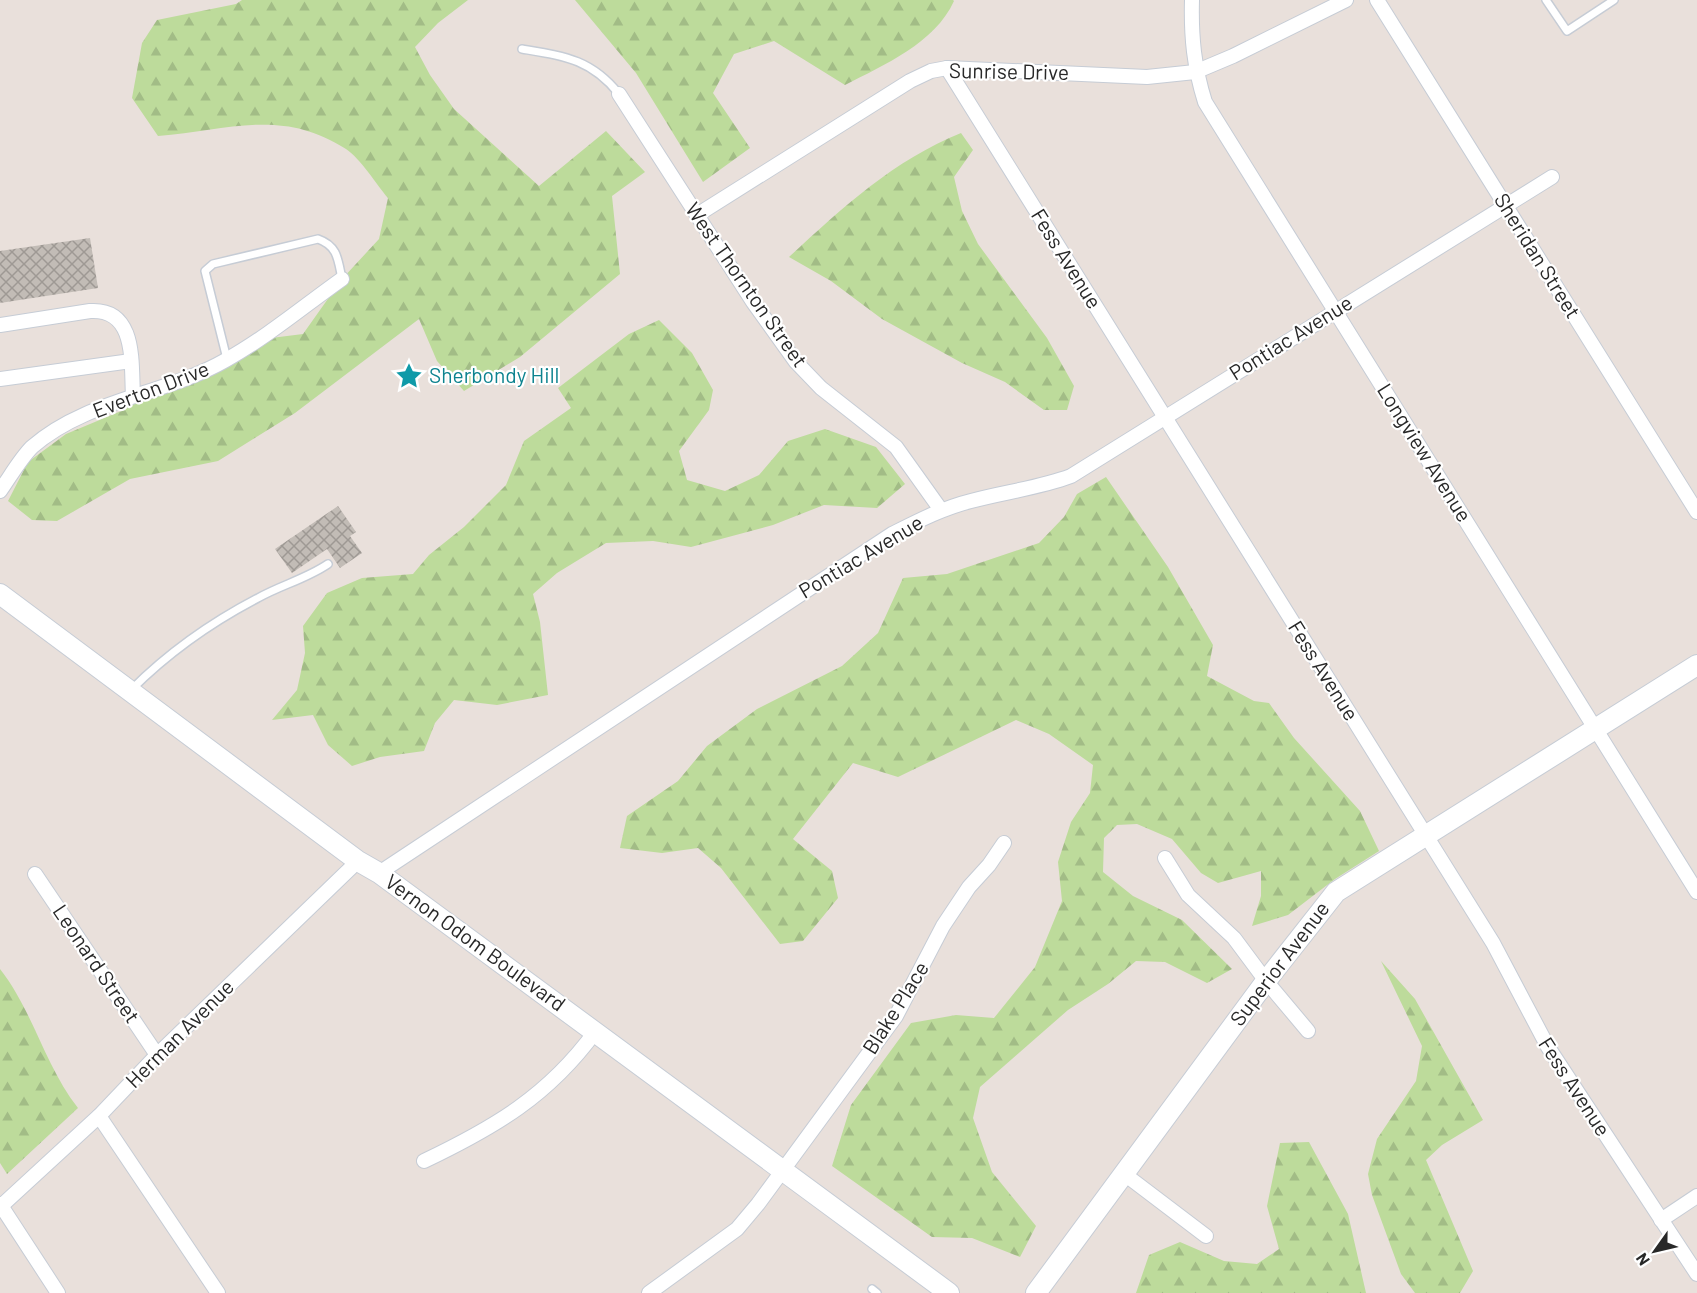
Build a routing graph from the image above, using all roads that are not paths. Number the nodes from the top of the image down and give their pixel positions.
1 (1192, 0) edge
2 (1346, 0) edge
3 (1377, 0) edge
4 (1546, 0) edge
5 (1614, 0) edge
6 (522, 49) dead end
7 (947, 68) junction
8 (1195, 72) junction
9 (619, 94) joint
10 (1552, 177) dead end
11 (1505, 205) junction
12 (697, 215) junction
13 (342, 279) joint
14 (1335, 311) junction
15 (0, 325) edge
16 (227, 360) junction
17 (131, 362) junction
18 (0, 379) edge
19 (134, 396) junction
20 (1165, 417) junction
21 (3, 483) edge
22 (941, 510) junction
23 (1697, 512) edge
24 (328, 564) dead end
25 (2, 599) edge
26 (1697, 665) edge
27 (129, 691) junction
28 (1596, 729) junction
29 (1426, 836) junction
30 (1004, 843) dead end
31 (1166, 858) dead end
32 (358, 861) junction
33 (379, 873) junction
34 (35, 874) dead end
35 (1697, 892) edge
36 (1266, 981) junction
37 (1308, 1031) dead end
38 (595, 1032) junction
39 (157, 1054) junction
40 (99, 1116) junction
41 (424, 1161) dead end
42 (783, 1170) junction
43 (1123, 1173) junction
44 (1697, 1196) edge
45 (0, 1206) edge
46 (1661, 1220) junction
47 (1206, 1236) dead end
48 (1697, 1274) edge
49 (58, 1293) edge
50 (218, 1293) edge
51 (649, 1293) edge
52 (949, 1293) edge
53 (1036, 1293) edge

1 - 8 street, Longview Avenue
2 - 8 street, Sunrise Drive
3 - 11 street, Sheridan Street
4 - 5 lane
6 - 9 lane
7 - 8 street, Sunrise Drive
7 - 12 street, Sunrise Drive
7 - 20 street, Fess Avenue
8 - 14 street, Longview Avenue
9 - 12 street, West Thornton Street
10 - 11 street, Pontiac Avenue
11 - 14 street, Pontiac Avenue
11 - 23 street, Sheridan Street
12 - 22 street, West Thornton Street
13 - 16 street, Everton Drive
13 - 16 lane
14 - 20 street, Pontiac Avenue
14 - 28 street, Longview Avenue
15 - 17 street
16 - 19 street, Everton Drive
17 - 18 street, Everton Drive
17 - 19 street
19 - 21 street, Everton Drive
20 - 22 street, Pontiac Avenue
20 - 29 street, Fess Avenue
22 - 33 street, Pontiac Avenue
24 - 27 lane
25 - 27 main road, Vernon Odom Boulevard
26 - 28 main road, Superior Avenue
27 - 32 main road, Vernon Odom Boulevard
28 - 29 main road, Superior Avenue
28 - 35 street, Longview Avenue
29 - 36 main road, Superior Avenue
29 - 46 street, Fess Avenue
30 - 42 street, Blake Place
31 - 36 street
32 - 33 main road, Vernon Odom Boulevard
32 - 39 street, Herman Avenue
33 - 38 main road, Vernon Odom Boulevard
34 - 39 street, Leonard Street
36 - 37 street
36 - 43 main road, Superior Avenue
38 - 41 street
38 - 42 main road, Vernon Odom Boulevard
39 - 40 street, Herman Avenue
40 - 45 street, Herman Avenue
40 - 50 street
42 - 51 street, Blake Place
42 - 52 main road, Vernon Odom Boulevard
43 - 47 street
43 - 53 main road, Superior Avenue
44 - 46 street
45 - 49 street
46 - 48 street, Fess Avenue

